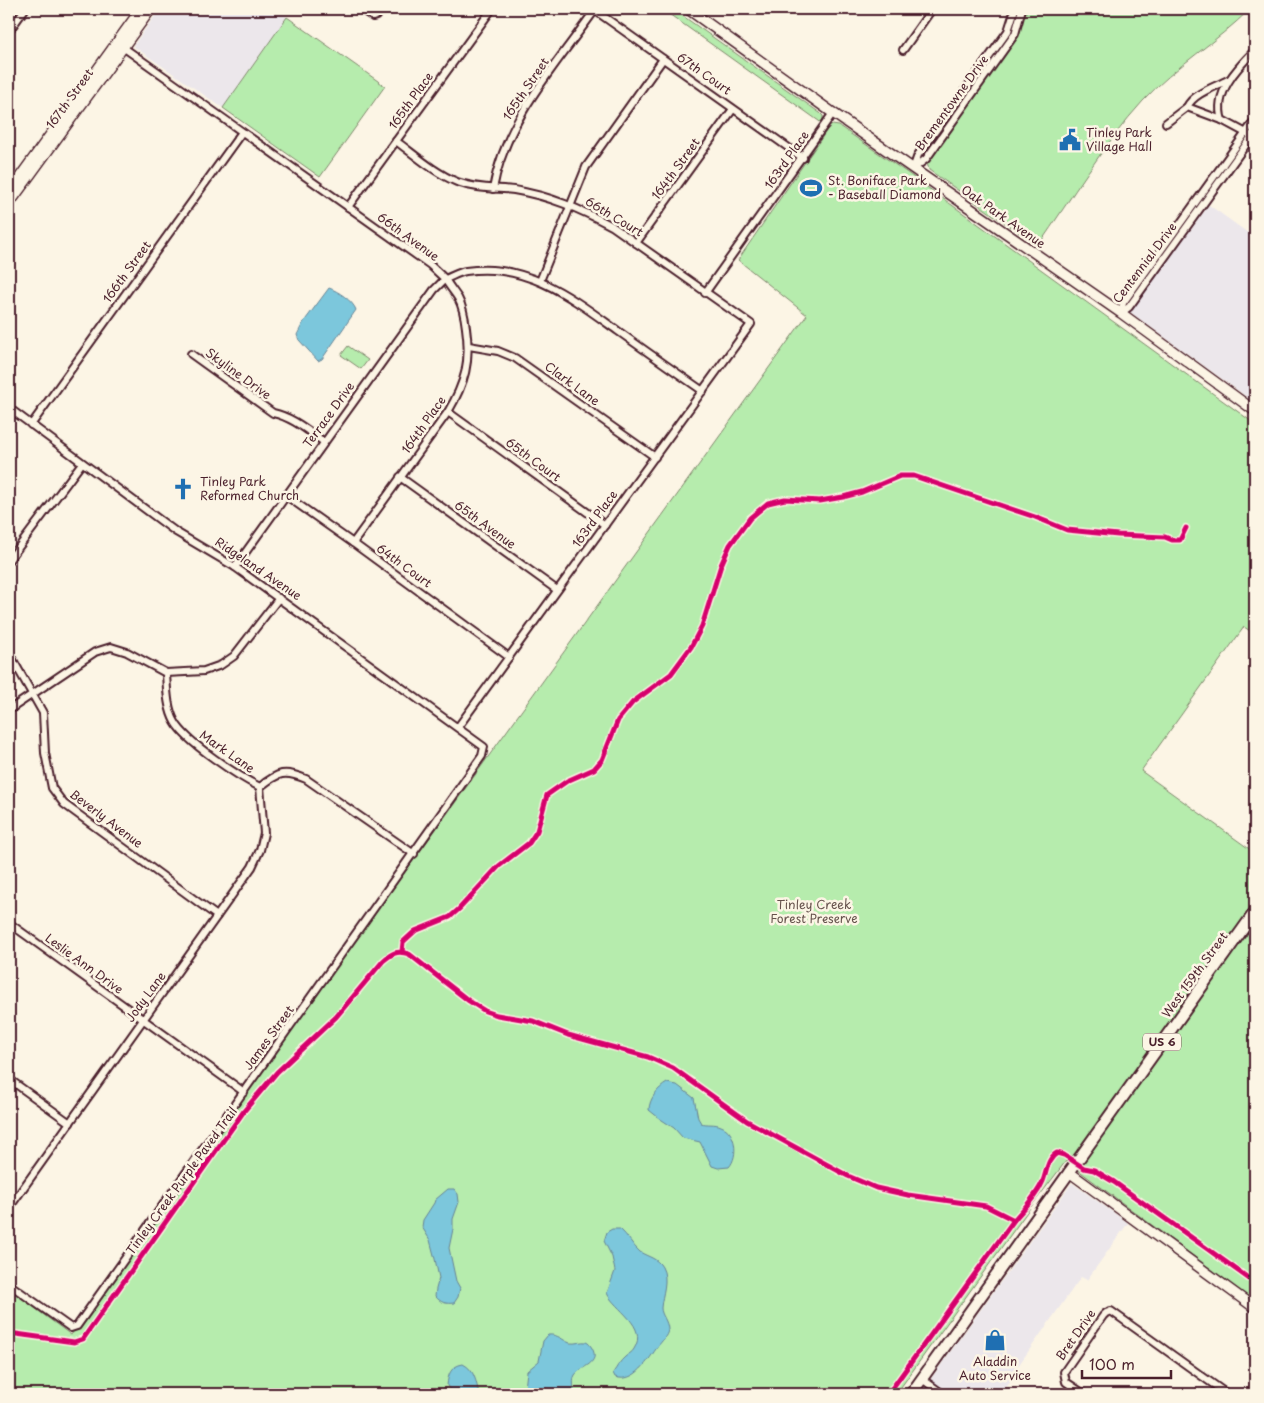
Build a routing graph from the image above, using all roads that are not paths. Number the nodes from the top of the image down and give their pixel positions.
1 (25, 9) edge
2 (141, 9) edge
3 (151, 9) edge
4 (361, 9) edge
5 (382, 9) edge
6 (492, 9) edge
7 (688, 9) edge
8 (932, 9) edge
9 (1015, 9) edge
10 (1022, 9) edge
11 (594, 10) edge
12 (9, 32) edge
13 (120, 45) junction
14 (1001, 48) junction
15 (903, 50) dead end
16 (1255, 50) edge
17 (663, 59) junction
18 (1228, 80) junction
19 (1187, 107) junction
20 (733, 109) junction
21 (833, 113) junction
22 (1222, 120) junction
23 (1255, 120) edge
24 (1166, 123) dead end
25 (242, 132) junction
26 (1252, 135) edge
27 (396, 141) junction
28 (802, 158) junction
29 (913, 169) junction
30 (494, 189) junction
31 (9, 192) edge
32 (9, 204) edge
33 (570, 204) junction
34 (348, 207) junction
35 (636, 243) junction
36 (445, 279) junction
37 (540, 281) junction
38 (705, 293) junction
39 (1121, 313) junction
40 (751, 324) joint
41 (469, 346) junction
42 (191, 354) dead end
43 (703, 391) junction
44 (9, 408) edge
45 (1255, 411) edge
46 (448, 412) junction
47 (31, 425) junction
48 (324, 442) junction
49 (655, 457) junction
50 (82, 463) junction
51 (400, 477) junction
52 (285, 496) junction
53 (605, 525) junction
54 (353, 542) junction
55 (9, 560) edge
56 (235, 567) junction
57 (558, 590) junction
58 (279, 598) junction
59 (9, 652) edge
60 (509, 657) junction
61 (166, 673) junction
62 (32, 693) junction
63 (9, 710) edge
64 (458, 727) junction
65 (482, 756) joint
66 (260, 787) junction
67 (414, 854) junction
68 (1255, 912) edge
69 (218, 916) junction
70 (9, 923) edge
71 (143, 1021) junction
72 (9, 1079) edge
73 (244, 1092) junction
74 (70, 1123) junction
75 (1069, 1172) junction
76 (9, 1208) edge
77 (9, 1284) edge
78 (1255, 1308) edge
79 (922, 1379) junction
80 (911, 1394) edge
81 (943, 1394) edge
82 (1084, 1394) edge
83 (1227, 1394) edge

1 - 12 street
2 - 13 street, 167th Street
3 - 13 street, 167th Street
4 - 5 street
6 - 27 street, 165th Place
7 - 21 street, Oak Park Avenue
8 - 15 street
9 - 14 street, Brementowne Drive
10 - 14 street, Brementowne Drive
11 - 17 street, 67th Court
11 - 30 street, 165th Street
13 - 25 street, 66th Avenue
13 - 31 street, 167th Street
13 - 32 street, 167th Street
14 - 29 street, Brementowne Drive
16 - 18 street
17 - 20 street, 67th Court
17 - 33 street
18 - 19 street
18 - 22 street
19 - 22 street
19 - 24 street
20 - 28 street, 67th Court
20 - 35 street, 164th Street
21 - 28 street, 163rd Place
21 - 29 street, Oak Park Avenue
22 - 26 street
23 - 26 street, Centennial Drive
25 - 34 street, 66th Avenue
25 - 47 street, 166th Street
26 - 39 street, Centennial Drive
27 - 30 street, 66th Court
27 - 34 street, 165th Place
28 - 38 street, 163rd Place
29 - 39 street, Oak Park Avenue
30 - 33 street, 66th Court
33 - 35 street, 66th Court
33 - 37 street
34 - 36 street, 66th Avenue
35 - 38 street, 66th Court
36 - 37 street, 66th Avenue
36 - 41 street, 164th Place
36 - 48 street, Terrace Drive
37 - 43 street, 66th Avenue
38 - 40 street, 66th Court
39 - 45 street, Oak Park Avenue
40 - 43 street, 163rd Place
41 - 46 street, 164th Place
41 - 49 street, Clark Lane
42 - 48 street, Skyline Drive
43 - 49 street, 163rd Place
44 - 47 street, Ridgeland Avenue
46 - 51 street, 164th Place
46 - 53 street, 65th Court
47 - 50 street, Ridgeland Avenue
48 - 52 street, Terrace Drive
49 - 53 street, 163rd Place
50 - 55 street
50 - 56 street, Ridgeland Avenue
51 - 54 street, 164th Place
51 - 57 street, 65th Avenue
52 - 54 street, 64th Court
52 - 56 street, Terrace Drive
53 - 57 street, 163rd Place
54 - 60 street, 64th Court
56 - 58 street, Ridgeland Avenue
57 - 60 street, 163rd Place
58 - 61 street
58 - 64 street, Ridgeland Avenue
59 - 62 street, Beverly Avenue
60 - 64 street, 163rd Place
61 - 62 street
61 - 66 street, Mark Lane
62 - 63 street
62 - 69 street, Beverly Avenue
64 - 65 street, Ridgeland Avenue
65 - 67 street, James Street
66 - 67 street, Mark Lane
66 - 69 street, Jody Lane
67 - 73 street, James Street
68 - 75 main road, West 159th Street / US 6
69 - 71 street, Jody Lane
70 - 71 street, Leslie Ann Drive
71 - 73 street, Leslie Ann Drive
71 - 74 street, Jody Lane
72 - 74 street
73 - 77 street, James Street
74 - 76 street, Jody Lane
75 - 78 street
75 - 79 main road, West 159th Street / US 6
79 - 80 main road, West 159th Street / US 6
79 - 81 street
82 - 83 street, Bret Drive

